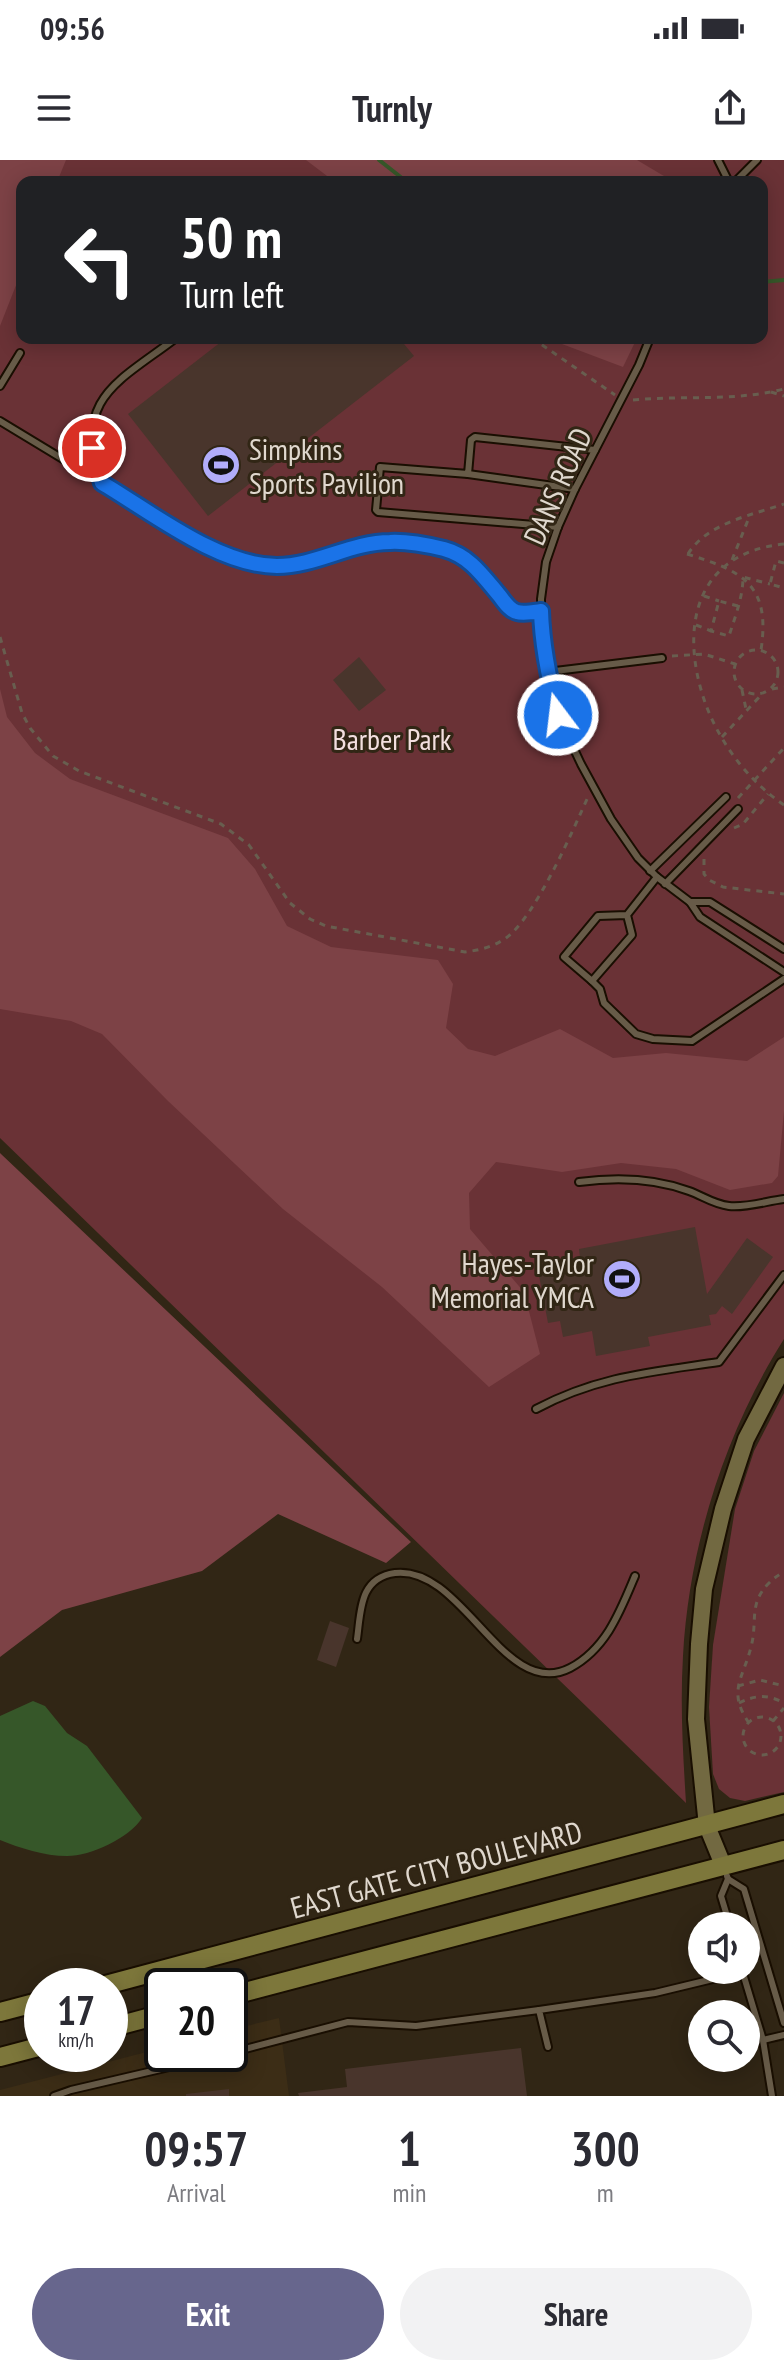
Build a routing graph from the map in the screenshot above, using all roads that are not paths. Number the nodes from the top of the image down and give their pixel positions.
1 (757, 160) edge
2 (739, 176) edge
3 (168, 344) edge
4 (648, 344) edge
5 (20, 353) dead end
6 (0, 386) edge
7 (0, 421) edge
8 (595, 450) junction
9 (468, 474) junction
10 (102, 483) junction
11 (575, 489) junction
12 (558, 527) junction
13 (541, 611) junction
14 (663, 660) road end
15 (547, 672) junction
16 (726, 797) dead end
17 (735, 806) road end
18 (650, 871) junction
19 (657, 877) junction
20 (665, 884) junction
21 (690, 902) junction
22 (627, 915) junction
23 (784, 949) edge
24 (784, 972) edge
25 (784, 979) edge
26 (592, 981) junction
27 (579, 1182) dead end
28 (784, 1199) edge
29 (784, 1275) edge
30 (784, 1366) edge
31 (536, 1409) dead end
32 (635, 1576) dead end
33 (357, 1639) dead end
34 (784, 1804) edge
35 (707, 1826) junction
36 (784, 1850) edge
37 (725, 1872) junction
38 (726, 1912) edge
39 (128, 1979) edge
40 (691, 1984) edge
41 (746, 1984) edge
42 (248, 1991) edge
43 (24, 2006) edge
44 (539, 2010) junction
45 (0, 2012) edge
46 (784, 2023) edge
47 (784, 2035) edge
48 (763, 2040) junction
49 (548, 2047) dead end
50 (248, 2048) edge
51 (24, 2051) edge
52 (0, 2057) edge
53 (147, 2072) edge
54 (54, 2096) edge
55 (772, 2096) edge

1 - 2 lane
3 - 10 lane
4 - 8 lane, DANS ROAD
5 - 6 lane
7 - 10 lane
8 - 9 lane
8 - 11 lane, DANS ROAD
9 - 11 lane
9 - 12 lane
10 - 13 lane
11 - 12 lane, DANS ROAD
12 - 13 lane, DANS ROAD
13 - 15 lane, DANS ROAD
14 - 15 lane
15 - 18 lane, DANS ROAD
16 - 18 lane
17 - 20 lane
18 - 19 lane, DANS ROAD
19 - 20 lane, DANS ROAD
19 - 22 lane
20 - 21 lane, DANS ROAD
21 - 23 lane, DANS ROAD
21 - 24 lane, DANS ROAD
22 - 26 lane
22 - 26 lane
25 - 26 lane
27 - 28 lane
29 - 31 lane
30 - 35 main road
32 - 33 lane
34 - 35 main road, EAST GATE CITY BOULEVARD
35 - 37 main road
35 - 39 main road, EAST GATE CITY BOULEVARD
36 - 37 main road
37 - 38 lane
37 - 42 main road
37 - 46 lane
40 - 44 lane
41 - 48 lane
43 - 45 main road
44 - 49 lane
44 - 50 lane
47 - 48 lane
48 - 55 lane
51 - 52 main road
53 - 54 lane

